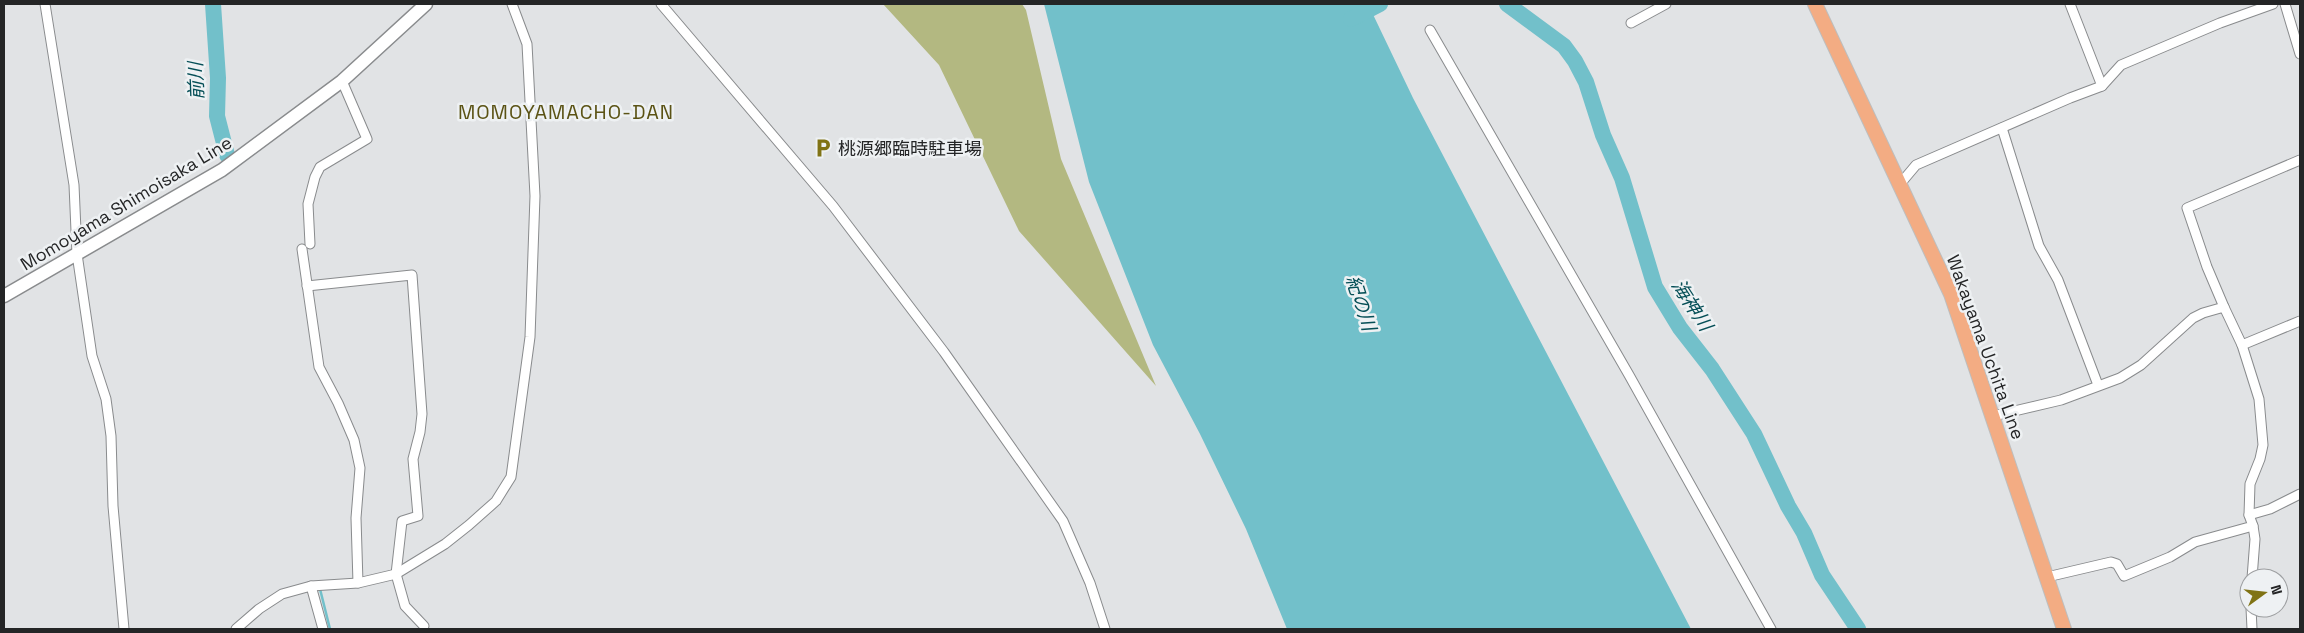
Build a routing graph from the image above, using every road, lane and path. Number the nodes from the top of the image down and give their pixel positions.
1 (45, 4) edge
2 (426, 4) edge
3 (512, 4) edge
4 (661, 4) edge
5 (1666, 4) edge
6 (1815, 4) edge
7 (2070, 4) edge
8 (2273, 4) edge
9 (2285, 4) edge
10 (1631, 23) dead end
11 (1430, 30) dead end
12 (2300, 54) edge
13 (342, 81) junction
14 (2102, 86) junction
15 (2002, 128) junction
16 (2300, 160) edge
17 (1900, 184) junction
18 (77, 254) junction
19 (307, 286) junction
20 (4, 296) edge
21 (2224, 307) junction
22 (2300, 321) edge
23 (2242, 345) junction
24 (2098, 385) junction
25 (1993, 416) junction
26 (2300, 494) edge
27 (2250, 515) junction
28 (2253, 526) junction
29 (2253, 568) edge
30 (396, 574) junction
31 (2047, 577) junction
32 (358, 583) junction
33 (311, 586) junction
34 (424, 626) dead end
35 (124, 629) edge
36 (236, 629) edge
37 (323, 629) edge
38 (1105, 629) edge
39 (1771, 629) edge
40 (2064, 629) edge

1 - 18 street
2 - 13 main road, Momoyama Shimoisaka Line
3 - 30 street
4 - 38 street
5 - 10 street
6 - 17 main road, Wakayama Uchita Line
7 - 14 street
8 - 14 street
9 - 12 street
11 - 39 street
13 - 18 main road, Momoyama Shimoisaka Line
13 - 19 street
14 - 15 street
15 - 17 street
15 - 24 street
16 - 21 street
17 - 25 main road, Wakayama Uchita Line
18 - 20 main road, Momoyama Shimoisaka Line
18 - 35 street
19 - 30 street
19 - 32 street
21 - 23 street
21 - 24 street
22 - 23 street
23 - 27 street
24 - 25 street
25 - 31 main road, Wakayama Uchita Line
26 - 27 street
27 - 28 street
28 - 29 street
28 - 31 street
30 - 32 street
30 - 34 street
31 - 40 main road, Wakayama Uchita Line
32 - 33 street
33 - 36 street
33 - 37 street

